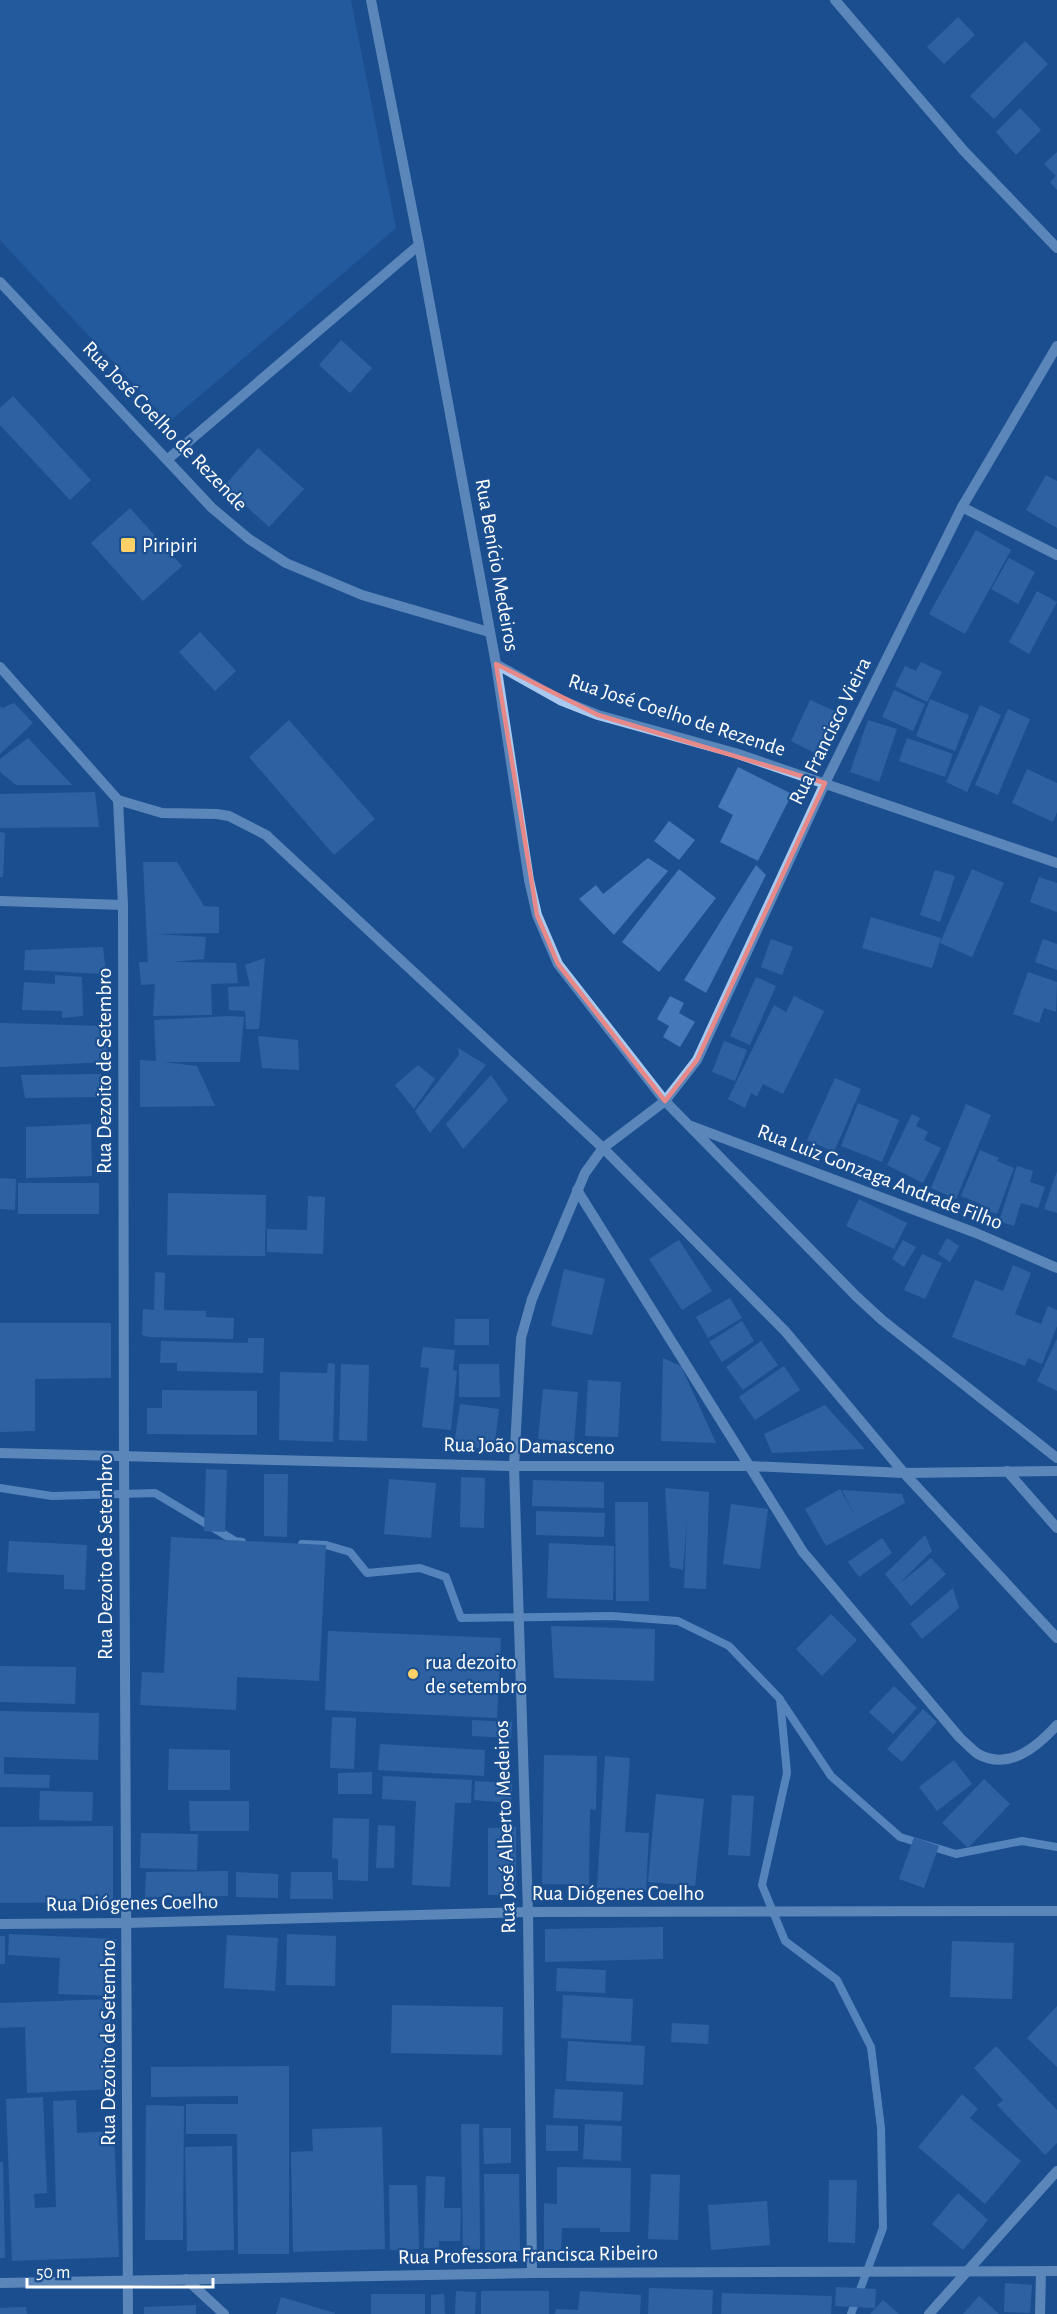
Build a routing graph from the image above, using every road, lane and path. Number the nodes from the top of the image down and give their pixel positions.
1 (371, 0) edge
2 (835, 0) edge
3 (418, 244) junction
4 (1057, 248) edge
5 (0, 282) edge
6 (1057, 346) edge
7 (168, 459) junction
8 (962, 507) junction
9 (1057, 555) edge
10 (489, 632) junction
11 (496, 664) junction
12 (0, 667) edge
13 (825, 783) junction
14 (118, 800) junction
15 (1057, 863) edge
16 (0, 901) edge
17 (123, 905) junction
18 (665, 1101) junction
19 (633, 1125) joint
20 (688, 1125) junction
21 (603, 1148) junction
22 (577, 1190) junction
23 (1057, 1268) edge
24 (0, 1454) edge
25 (124, 1457) junction
26 (1057, 1458) edge
27 (514, 1466) junction
28 (750, 1466) junction
29 (1057, 1471) edge
30 (1007, 1472) junction
31 (903, 1473) junction
32 (1057, 1528) edge
33 (1057, 1638) edge
34 (1057, 1725) edge
35 (1057, 1911) edge
36 (528, 1912) junction
37 (126, 1923) junction
38 (0, 1924) edge
39 (1057, 2171) edge
40 (968, 2271) junction
41 (1057, 2271) edge
42 (1041, 2272) junction
43 (532, 2273) junction
44 (186, 2279) junction
45 (129, 2281) junction
46 (0, 2283) edge
47 (128, 2314) edge
48 (224, 2314) edge
49 (929, 2314) edge
50 (1040, 2314) edge

1 - 3 street, Rua Benício Medeiros
2 - 4 street
3 - 7 street
3 - 10 street, Rua Benício Medeiros
5 - 7 street, Rua José Coelho de Rezende
6 - 8 street, Rua Francisco Vieira
7 - 10 street, Rua José Coelho de Rezende
8 - 9 street
8 - 13 street, Rua Francisco Vieira
10 - 11 street, Rua Benício Medeiros
11 - 13 street, Rua José Coelho de Rezende
11 - 18 street, Rua Benício Medeiros
12 - 14 street
13 - 15 street, Rua José Coelho de Rezende
13 - 18 street, Rua Francisco Vieira
14 - 17 street, Rua Dezoito de Setembro
14 - 21 street
16 - 17 street
17 - 25 street, Rua Dezoito de Setembro
18 - 19 street, Rua Francisco Vieira
18 - 20 street, Rua Benício Medeiros
19 - 21 street, Rua José Alberto Medeiros
20 - 23 street, Rua Luiz Gonzaga Andrade Filho
20 - 26 street, Rua Benício Medeiros
21 - 22 street, Rua José Alberto Medeiros
21 - 31 street
22 - 27 street, Rua José Alberto Medeiros
22 - 28 street
24 - 25 street, Rua João Damasceno
25 - 27 street, Rua João Damasceno
25 - 37 street, Rua Dezoito de Setembro
27 - 28 street, Rua João Damasceno
27 - 36 street, Rua José Alberto Medeiros
28 - 31 street, Rua João Damasceno
28 - 34 street
29 - 30 street, Rua João Damasceno
30 - 31 street, Rua João Damasceno
30 - 32 street
31 - 33 street
35 - 36 street, Rua Diógenes Coelho
36 - 37 street, Rua Diógenes Coelho
36 - 43 street, Rua José Alberto Medeiros
37 - 38 street, Rua Diógenes Coelho
37 - 45 street, Rua Dezoito de Setembro
39 - 40 street
40 - 42 street, Rua Professora Francisca Ribeiro
40 - 43 street, Rua Professora Francisca Ribeiro
40 - 49 street
41 - 42 street, Rua Professora Francisca Ribeiro
42 - 50 street
43 - 44 street, Rua Professora Francisca Ribeiro
44 - 45 street, Rua Professora Francisca Ribeiro
44 - 48 street
45 - 46 street, Rua Professora Francisca Ribeiro
45 - 47 street, Rua Dezoito de Setembro

